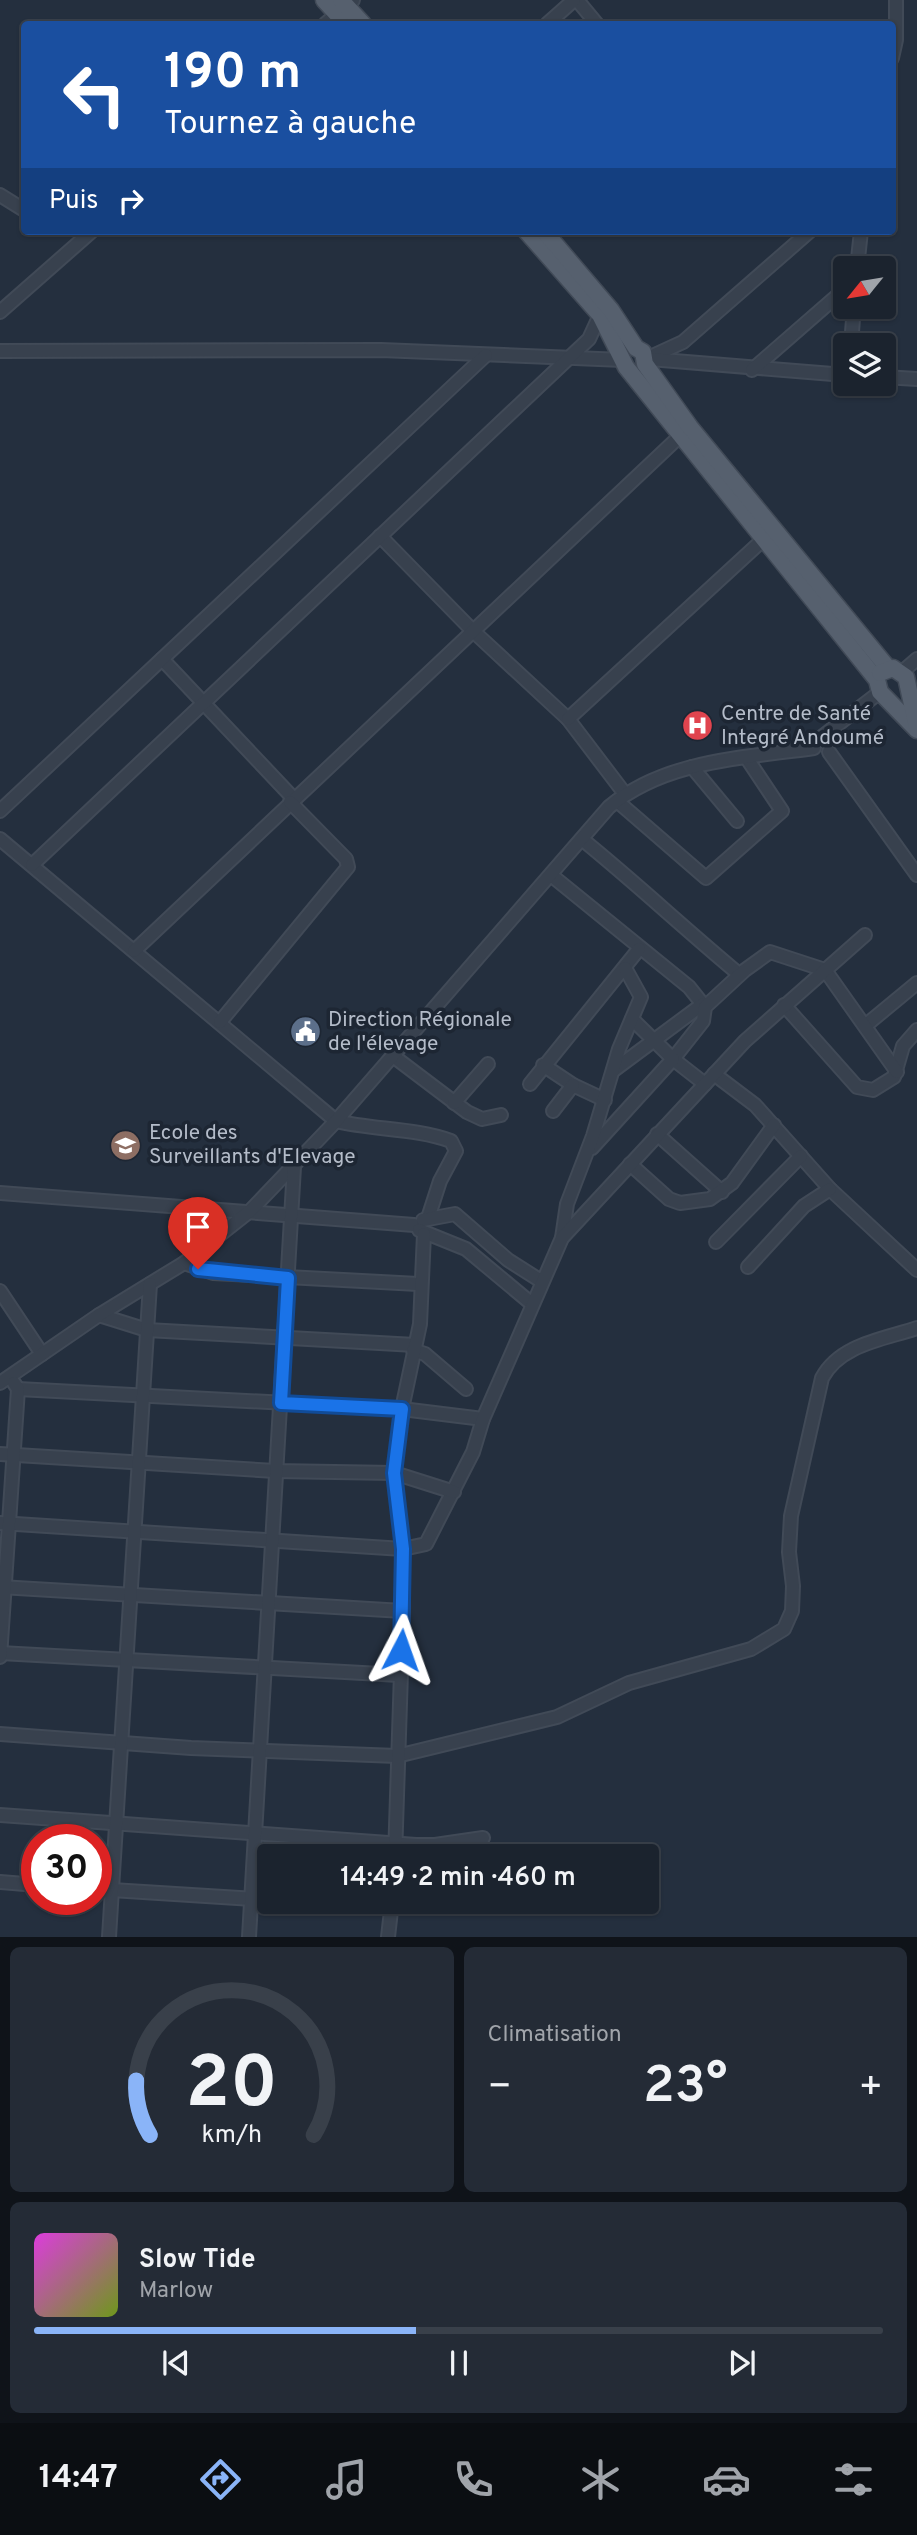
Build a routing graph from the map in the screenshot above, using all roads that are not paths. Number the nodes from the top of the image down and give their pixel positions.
1 (324, 0) edge
2 (575, 0) edge
3 (896, 0) edge
4 (341, 11) edge
5 (358, 21) edge
6 (550, 21) edge
7 (594, 21) edge
8 (896, 21) edge
9 (896, 21) edge
10 (896, 40) edge
11 (0, 195) edge
12 (21, 208) edge
13 (87, 235) edge
14 (529, 235) edge
15 (547, 235) edge
16 (805, 235) edge
17 (861, 235) edge
18 (858, 256) edge
19 (833, 299) edge
20 (0, 312) edge
21 (600, 316) junction
22 (0, 351) edge
23 (486, 355) junction
24 (634, 359) junction
25 (564, 360) junction
26 (752, 370) junction
27 (833, 374) edge
28 (896, 378) edge
29 (917, 379) edge
30 (680, 436) junction
31 (380, 536) junction
32 (765, 538) junction
33 (473, 631) junction
34 (162, 659) junction
35 (917, 659) edge
36 (890, 683) junction
37 (203, 702) junction
38 (568, 719) junction
39 (917, 728) edge
40 (823, 745) junction
41 (746, 757) junction
42 (692, 767) junction
43 (621, 797) junction
44 (292, 801) junction
45 (0, 811) edge
46 (737, 821) dead end
47 (0, 839) edge
48 (583, 839) junction
49 (32, 865) junction
50 (551, 875) junction
51 (917, 875) edge
52 (865, 934) dead end
53 (639, 949) junction
54 (134, 951) junction
55 (625, 968) junction
56 (825, 970) junction
57 (739, 974) junction
58 (917, 984) edge
59 (704, 1005) junction
60 (785, 1006) junction
61 (632, 1019) junction
62 (220, 1022) junction
63 (866, 1025) junction
64 (917, 1030) edge
65 (654, 1041) junction
66 (393, 1056) junction
67 (673, 1059) junction
68 (488, 1064) dead end
69 (543, 1065) junction
70 (614, 1070) junction
71 (897, 1072) junction
72 (714, 1074) junction
73 (530, 1084) dead end
74 (705, 1084) junction
75 (573, 1085) junction
76 (605, 1100) junction
77 (454, 1103) junction
78 (553, 1111) dead end
79 (500, 1115) dead end
80 (336, 1121) junction
81 (774, 1125) junction
82 (657, 1134) junction
83 (587, 1153) junction
84 (801, 1156) junction
85 (631, 1164) junction
86 (294, 1167) junction
87 (830, 1189) junction
88 (722, 1192) junction
89 (0, 1193) edge
90 (250, 1211) junction
91 (291, 1215) junction
92 (428, 1218) junction
93 (414, 1225) junction
94 (424, 1234) junction
95 (562, 1238) junction
96 (716, 1242) dead end
97 (184, 1263) junction
98 (748, 1267) dead end
99 (917, 1270) edge
100 (288, 1278) junction
101 (421, 1282) junction
102 (541, 1282) junction
103 (150, 1284) junction
104 (0, 1291) edge
105 (532, 1304) junction
106 (99, 1315) junction
107 (917, 1328) edge
108 (147, 1329) junction
109 (284, 1337) junction
110 (414, 1348) junction
111 (42, 1354) junction
112 (4, 1380) edge
113 (18, 1389) junction
114 (466, 1389) dead end
115 (143, 1395) junction
116 (281, 1403) junction
117 (402, 1409) junction
118 (483, 1419) junction
119 (0, 1454) edge
120 (14, 1454) junction
121 (139, 1462) junction
122 (275, 1471) junction
123 (394, 1473) junction
124 (454, 1492) junction
125 (4, 1523) edge
126 (135, 1532) junction
127 (273, 1542) junction
128 (403, 1549) junction
129 (2, 1587) edge
130 (131, 1594) junction
131 (270, 1605) junction
132 (404, 1611) junction
133 (0, 1655) edge
134 (127, 1661) junction
135 (265, 1670) junction
136 (399, 1675) junction
137 (0, 1734) edge
138 (121, 1742) junction
139 (260, 1748) junction
140 (397, 1756) junction
141 (0, 1815) edge
142 (116, 1823) junction
143 (255, 1832) junction
144 (483, 1838) dead end
145 (396, 1843) junction
146 (0, 1882) edge
147 (21, 1884) edge
148 (112, 1891) joint
149 (251, 1899) junction
150 (257, 1899) edge
151 (391, 1914) edge
152 (110, 1915) edge
153 (109, 1937) edge
154 (249, 1937) edge
155 (388, 1937) edge

1 - 4 main road
2 - 6 street
2 - 7 street
3 - 9 street
4 - 5 main road
8 - 10 street
11 - 12 street
13 - 20 street
14 - 21 main road
15 - 24 main road
16 - 24 street
17 - 18 street
19 - 26 street
21 - 24 main road
21 - 25 street
22 - 23 street
23 - 25 street
23 - 34 street
24 - 25 street
24 - 26 street
24 - 30 main road
24 - 36 main road
25 - 31 street
26 - 27 street
28 - 29 street
30 - 32 main road
30 - 33 street
31 - 33 street
31 - 37 street
32 - 36 main road
32 - 38 street
33 - 38 street
33 - 44 street
34 - 37 street
34 - 45 street
35 - 36 street
36 - 39 main road
36 - 40 street
37 - 44 street
37 - 49 street
38 - 43 street
40 - 41 street
40 - 51 street
41 - 42 street
41 - 43 street
42 - 43 street
42 - 46 street
43 - 48 street
44 - 54 street
44 - 62 street
47 - 49 street
48 - 50 street
48 - 57 street
49 - 54 street
50 - 53 street
50 - 66 street
52 - 56 street
53 - 55 street
53 - 59 street
54 - 62 street
55 - 61 street
55 - 69 street
56 - 57 street
56 - 60 street
56 - 63 street
57 - 59 street
58 - 63 street
59 - 65 street
59 - 67 street
60 - 71 street
60 - 72 street
61 - 65 street
61 - 70 street
62 - 80 street
63 - 71 street
64 - 71 street
65 - 67 street
65 - 70 street
66 - 77 street
66 - 80 street
67 - 74 street
67 - 83 street
68 - 77 street
69 - 73 street
69 - 75 street
70 - 76 street
72 - 74 street
72 - 81 street
74 - 82 street
75 - 76 street
75 - 78 street
76 - 83 street
77 - 79 street
80 - 86 street
80 - 92 street
81 - 84 street
81 - 88 street
82 - 85 street
82 - 88 street
83 - 95 street
84 - 87 street
84 - 96 street
85 - 88 street
85 - 95 street
86 - 90 street
86 - 91 street
87 - 98 street
87 - 99 street
89 - 90 street
90 - 91 street
90 - 97 street
91 - 93 street
91 - 100 street
92 - 93 street
92 - 102 street
93 - 94 street
94 - 101 street
94 - 105 street
95 - 102 street
97 - 100 street
97 - 103 street
100 - 101 street
100 - 109 street
101 - 110 street
102 - 105 street
103 - 106 street
103 - 108 street
104 - 111 street
105 - 118 street
106 - 108 street
106 - 111 street
107 - 140 street
108 - 109 street
108 - 115 street
109 - 110 street
109 - 116 street
110 - 114 street
110 - 117 street
111 - 112 street
112 - 113 street
113 - 115 street
113 - 120 street
115 - 116 street
115 - 121 street
116 - 117 street
116 - 122 street
117 - 118 street
117 - 123 street
118 - 124 street
119 - 120 street
120 - 121 street
120 - 125 street
121 - 122 street
121 - 126 street
122 - 123 street
122 - 127 street
123 - 124 street
123 - 128 street
124 - 128 street
125 - 126 street
125 - 129 street
126 - 127 street
126 - 130 street
127 - 128 street
127 - 131 street
128 - 132 street
129 - 130 street
129 - 133 street
130 - 131 street
130 - 134 street
131 - 132 street
131 - 135 street
132 - 136 street
133 - 134 street
134 - 135 street
134 - 138 street
135 - 136 street
135 - 139 street
136 - 140 street
137 - 138 street
138 - 139 street
138 - 142 street
139 - 140 street
139 - 143 street
140 - 145 street
141 - 142 street
142 - 143 street
142 - 148 street
143 - 145 street
143 - 149 street
144 - 145 street
146 - 147 street
148 - 149 street
149 - 150 street
149 - 154 street
151 - 155 street
152 - 153 street

